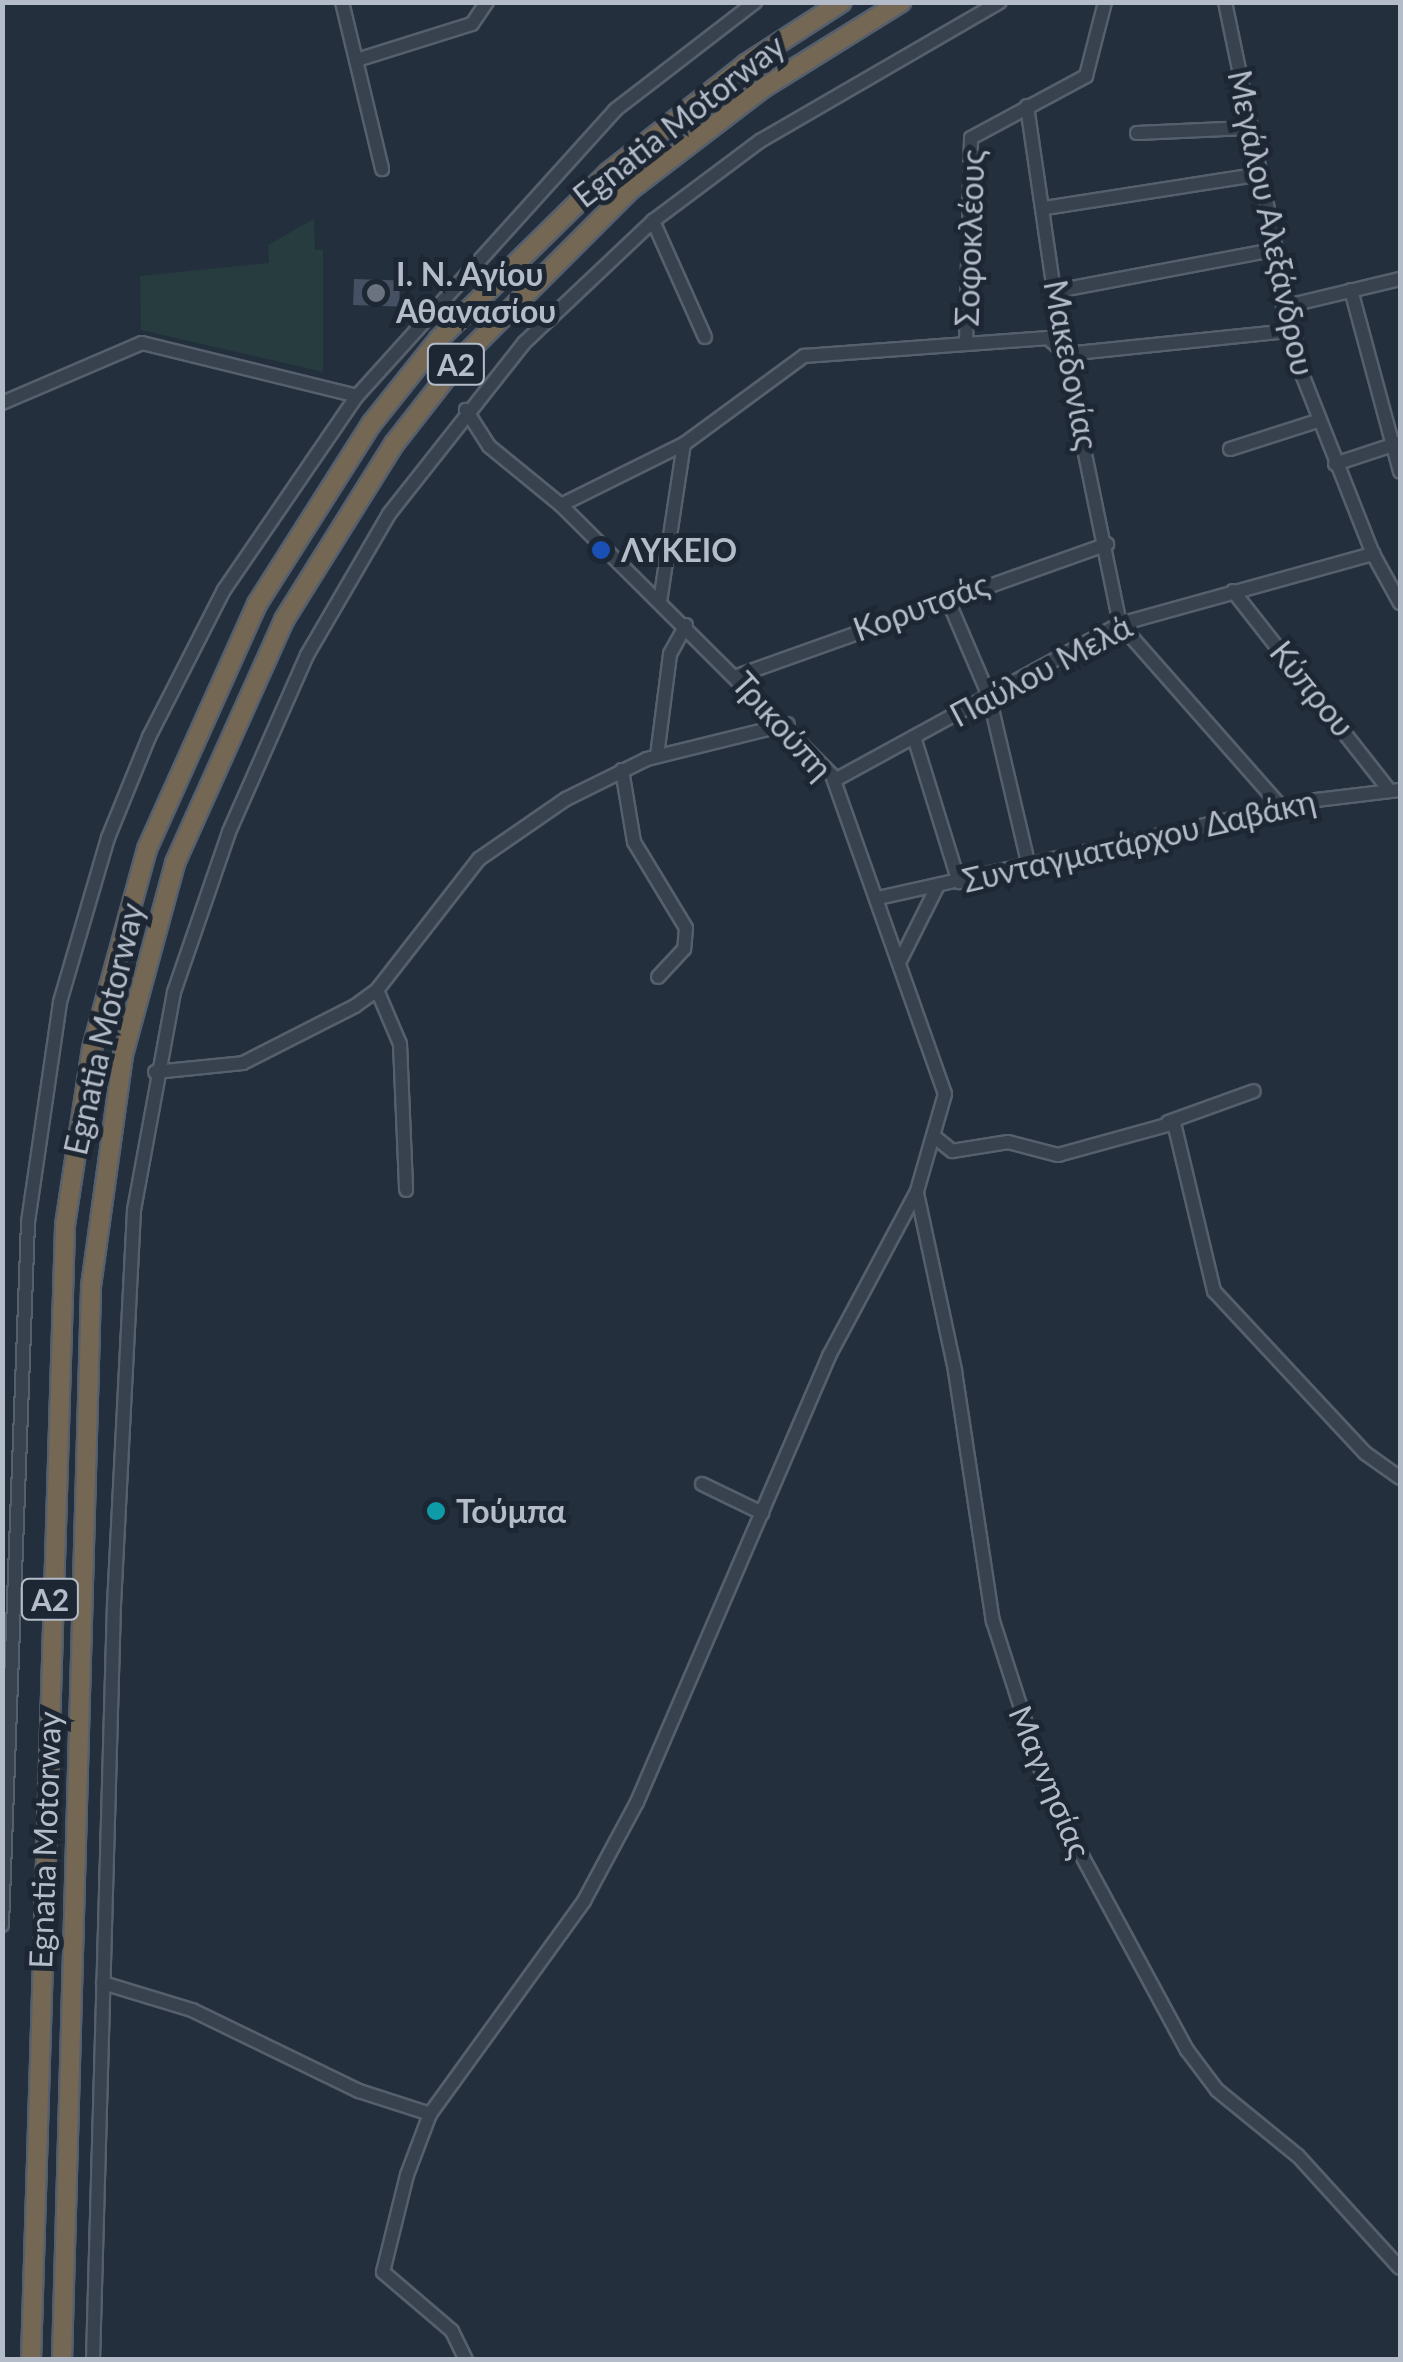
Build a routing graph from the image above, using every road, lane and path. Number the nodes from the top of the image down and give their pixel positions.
1 (487, 2) edge
2 (755, 2) edge
3 (842, 2) edge
4 (901, 2) edge
5 (1000, 2) edge
6 (1105, 2) edge
7 (1225, 2) edge
8 (342, 5) edge
9 (360, 59) junction
10 (1028, 106) junction
11 (1246, 128) junction
12 (1137, 133) dead end
13 (382, 169) dead end
14 (1255, 175) junction
15 (1044, 208) junction
16 (654, 220) junction
17 (1272, 250) junction
18 (1400, 279) edge
19 (1351, 290) junction
20 (1056, 291) junction
21 (1283, 307) junction
22 (1290, 330) junction
23 (1054, 335) junction
24 (705, 337) dead end
25 (966, 342) junction
26 (1066, 354) junction
27 (357, 396) junction
28 (2, 403) edge
29 (466, 410) junction
30 (1317, 421) junction
31 (684, 444) junction
32 (1397, 444) edge
33 (1230, 449) dead end
34 (1335, 464) junction
35 (1400, 472) edge
36 (561, 505) junction
37 (1107, 544) junction
38 (1372, 554) junction
39 (1395, 580) edge
40 (1232, 592) junction
41 (947, 598) junction
42 (660, 602) junction
43 (1400, 603) edge
44 (1120, 624) junction
45 (686, 625) junction
46 (737, 676) junction
47 (989, 696) junction
48 (788, 724) junction
49 (914, 737) junction
50 (657, 756) junction
51 (622, 770) junction
52 (835, 780) junction
53 (1394, 790) edge
54 (1282, 808) junction
55 (1030, 866) junction
56 (959, 882) junction
57 (937, 888) junction
58 (878, 898) junction
59 (901, 959) junction
60 (658, 978) dead end
61 (377, 990) junction
62 (155, 1072) junction
63 (1254, 1090) dead end
64 (1168, 1122) junction
65 (936, 1138) junction
66 (406, 1190) dead end
67 (917, 1191) junction
68 (1400, 1478) edge
69 (702, 1484) dead end
70 (762, 1513) junction
71 (2, 1925) edge
72 (104, 1984) junction
73 (430, 2114) junction
74 (1400, 2268) edge
75 (31, 2360) edge
76 (62, 2360) edge
77 (93, 2360) edge
78 (466, 2360) edge

1 - 9 street
2 - 27 street
3 - 75 highway, Egnatia Motorway / Α2
4 - 76 highway, Egnatia Motorway / Α2
5 - 16 street
6 - 10 street, Σοφοκλέους
7 - 11 street, Μεγάλου Αλεξάνδρου
8 - 9 street
9 - 13 street
10 - 15 street, Μακεδονίας
10 - 25 street, Σοφοκλέους
11 - 12 street
11 - 14 street, Μεγάλου Αλεξάνδρου
14 - 15 street
14 - 17 street, Μεγάλου Αλεξάνδρου
15 - 20 street, Μακεδονίας
16 - 24 street
16 - 29 street
17 - 20 street
17 - 21 street, Μεγάλου Αλεξάνδρου
18 - 19 street
19 - 21 street
19 - 32 street
20 - 23 street, Μακεδονίας
21 - 22 street, Μεγάλου Αλεξάνδρου
22 - 26 street
22 - 30 street, Μεγάλου Αλεξάνδρου
23 - 25 street
23 - 26 street
25 - 31 street
26 - 37 street, Μακεδονίας
27 - 28 street
27 - 71 street
29 - 36 street, Τρικούπη
29 - 62 street
30 - 33 street
30 - 34 street, Μεγάλου Αλεξάνδρου
31 - 36 street
31 - 42 street
32 - 34 street
32 - 35 street
34 - 38 street, Μεγάλου Αλεξάνδρου
36 - 42 street, Τρικούπη
37 - 41 street, Κορυτσάς
37 - 44 street, Μακεδονίας
38 - 39 street, Μεγάλου Αλεξάνδρου
38 - 40 street, Παύλου Μελά
39 - 43 street, Μεγάλου Αλεξάνδρου
40 - 44 street, Παύλου Μελά
40 - 53 street, Κύπρου
41 - 46 street, Κορυτσάς
41 - 47 street
42 - 45 street, Τρικούπη
44 - 47 street, Παύλου Μελά
44 - 54 street
45 - 46 street, Τρικούπη
45 - 50 street
46 - 48 street, Τρικούπη
47 - 49 street, Παύλου Μελά
47 - 55 street
48 - 50 street
48 - 52 street, Τρικούπη
49 - 52 street, Παύλου Μελά
49 - 56 street
50 - 51 street
51 - 60 street
51 - 61 street
52 - 58 street, Τρικούπη
53 - 54 street, Συνταγματάρχου Δαβάκη
54 - 55 street, Συνταγματάρχου Δαβάκη
55 - 56 street, Συνταγματάρχου Δαβάκη
56 - 57 street, Συνταγματάρχου Δαβάκη
57 - 58 street, Συνταγματάρχου Δαβάκη
57 - 59 street
58 - 59 street, Τρικούπη
59 - 65 street, Τρικούπη
61 - 62 street
61 - 66 street
62 - 72 street
63 - 64 street
64 - 65 street
64 - 68 street
65 - 67 street, Τρικούπη
67 - 70 street, Τρικούπη
67 - 74 street, Μαγνησίας
69 - 70 street
70 - 73 street, Τρικούπη
72 - 73 street
72 - 77 street
73 - 78 street, Τρικούπη

